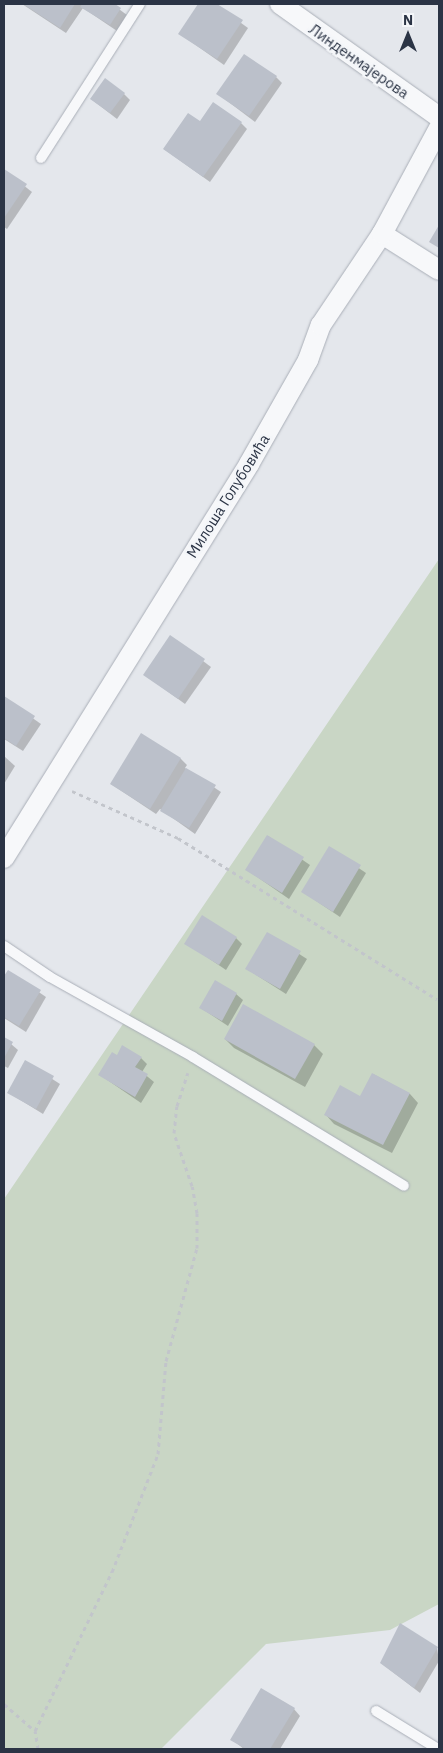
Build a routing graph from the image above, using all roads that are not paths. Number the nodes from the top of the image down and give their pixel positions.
1 (140, 4) edge
2 (280, 4) edge
3 (439, 118) edge
4 (439, 128) edge
5 (41, 158) dead end
6 (382, 234) junction
7 (439, 270) edge
8 (4, 858) edge
9 (4, 946) edge
10 (404, 1186) dead end
11 (376, 1711) dead end
12 (438, 1749) edge

1 - 5 lane
2 - 3 street, Линденмајерова
4 - 6 street, Милоша Голубовића
6 - 7 street
6 - 8 street, Милоша Голубовића
9 - 10 lane
11 - 12 lane

